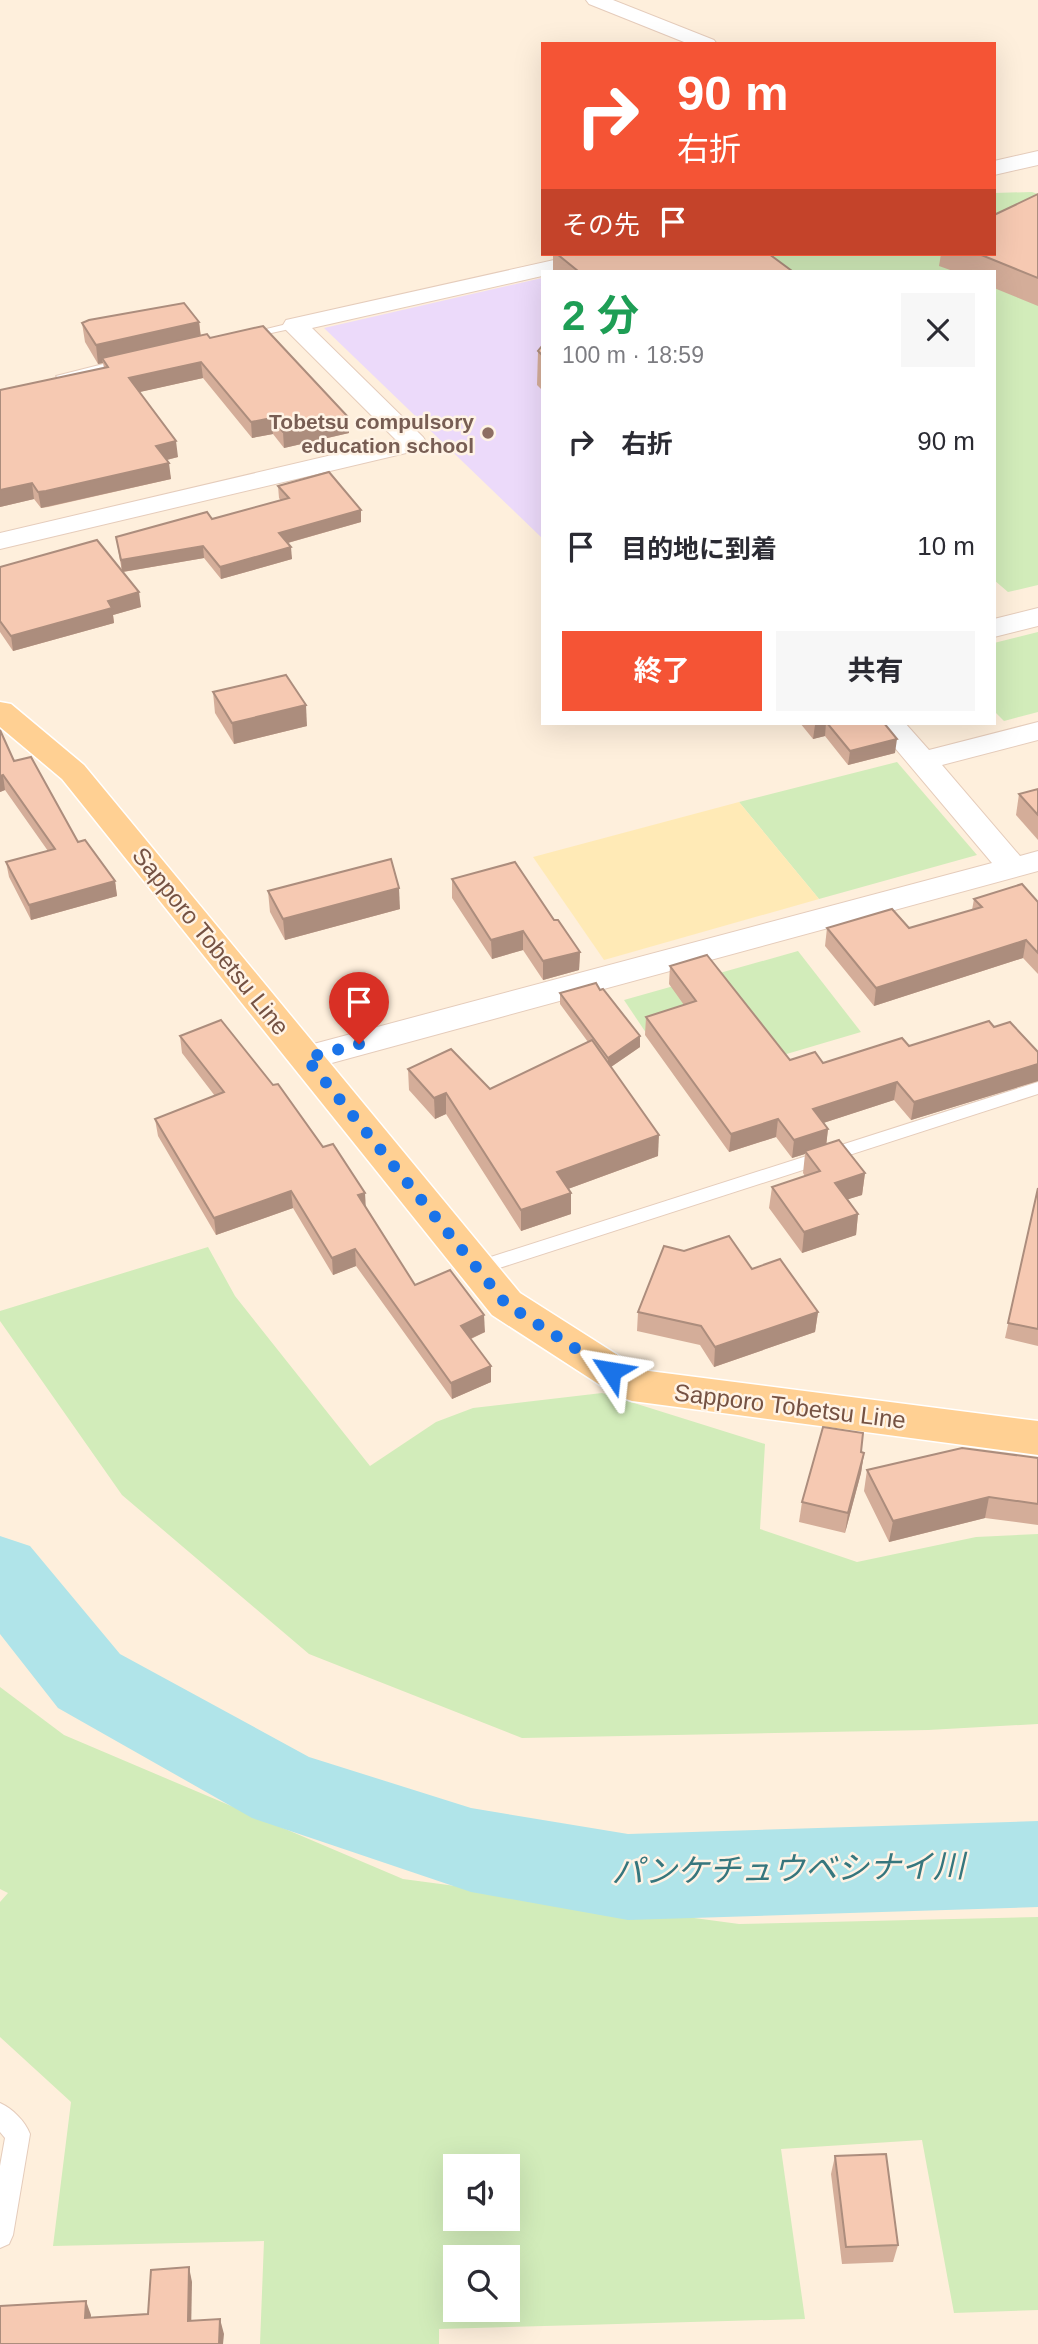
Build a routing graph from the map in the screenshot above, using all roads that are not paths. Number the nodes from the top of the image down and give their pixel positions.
1 (596, 0) edge
2 (703, 42) edge
3 (602, 256) edge
4 (295, 325) junction
5 (230, 339) edge
6 (140, 359) edge
7 (62, 376) edge
8 (0, 541) edge
9 (1038, 617) edge
10 (996, 628) edge
11 (0, 712) edge
12 (891, 725) edge
13 (1038, 731) edge
14 (922, 761) junction
15 (1026, 865) edge
16 (306, 1058) junction
17 (1038, 1088) edge
18 (478, 1268) junction
19 (1038, 1438) edge
20 (0, 2115) edge
21 (0, 2235) edge

1 - 2 street
3 - 4 street
4 - 5 lane
4 - 8 street
6 - 7 lane
9 - 10 street
11 - 16 main road, Sapporo Tobetsu Line
12 - 14 street
13 - 14 street
14 - 15 street
15 - 16 street
16 - 18 main road, Sapporo Tobetsu Line
17 - 18 lane
18 - 19 main road, Sapporo Tobetsu Line
20 - 21 lane

